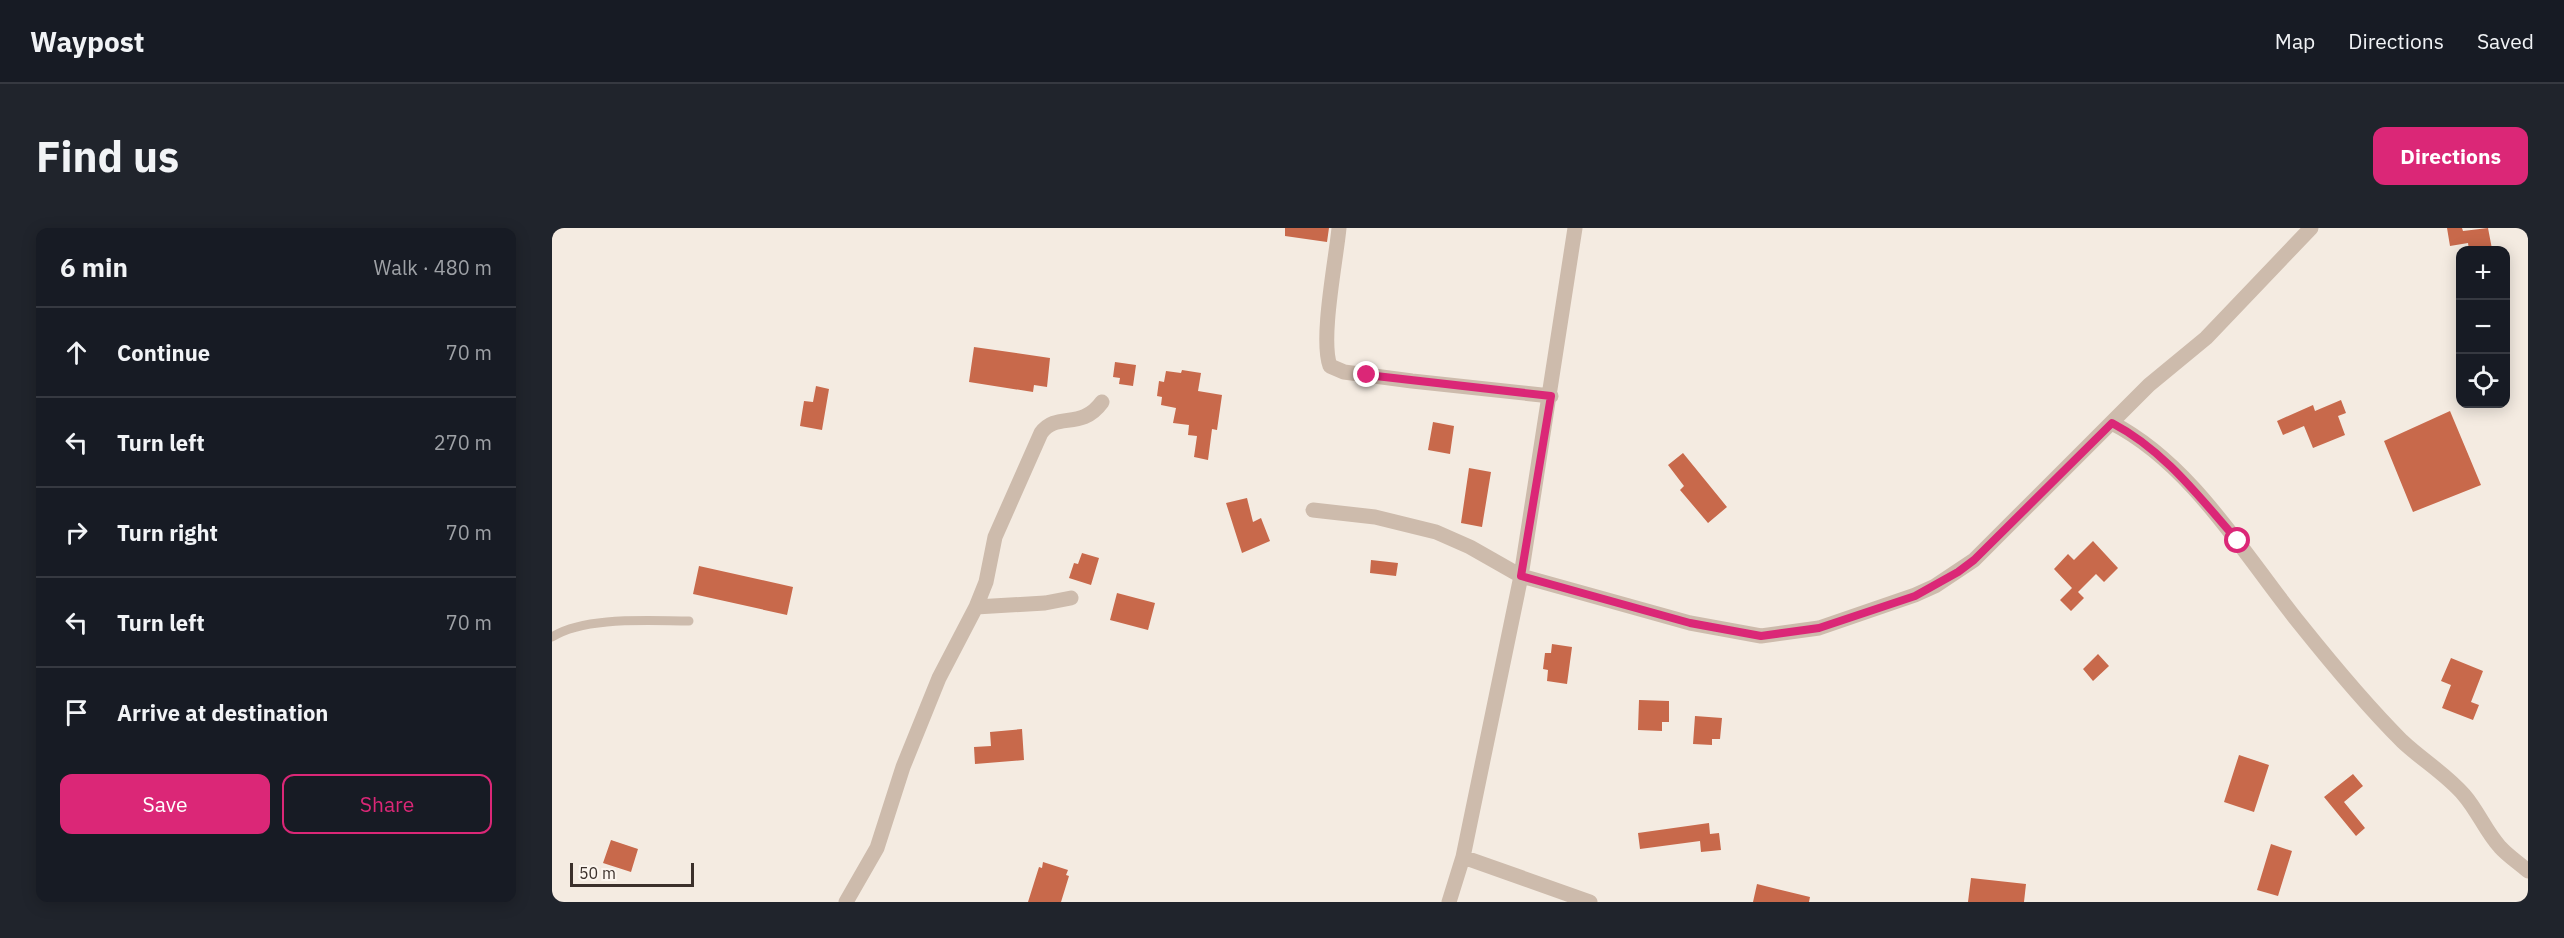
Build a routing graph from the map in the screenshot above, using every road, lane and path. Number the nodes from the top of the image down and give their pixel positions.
1 (1339, 228) edge
2 (1575, 228) edge
3 (2311, 228) edge
4 (1551, 396) junction
5 (1102, 402) dead end
6 (2112, 423) junction
7 (1313, 510) dead end
8 (1521, 576) junction
9 (1071, 598) dead end
10 (976, 607) junction
11 (689, 621) dead end
12 (552, 637) edge
13 (1463, 857) junction
14 (2528, 871) edge
15 (846, 902) edge
16 (1449, 902) edge
17 (1590, 902) edge

1 - 4 street
2 - 4 street
3 - 6 street
4 - 8 street
5 - 10 street
6 - 8 street
6 - 14 street
7 - 8 street
8 - 13 street
9 - 10 street
10 - 15 street
11 - 12 lane
13 - 16 street
13 - 17 street

